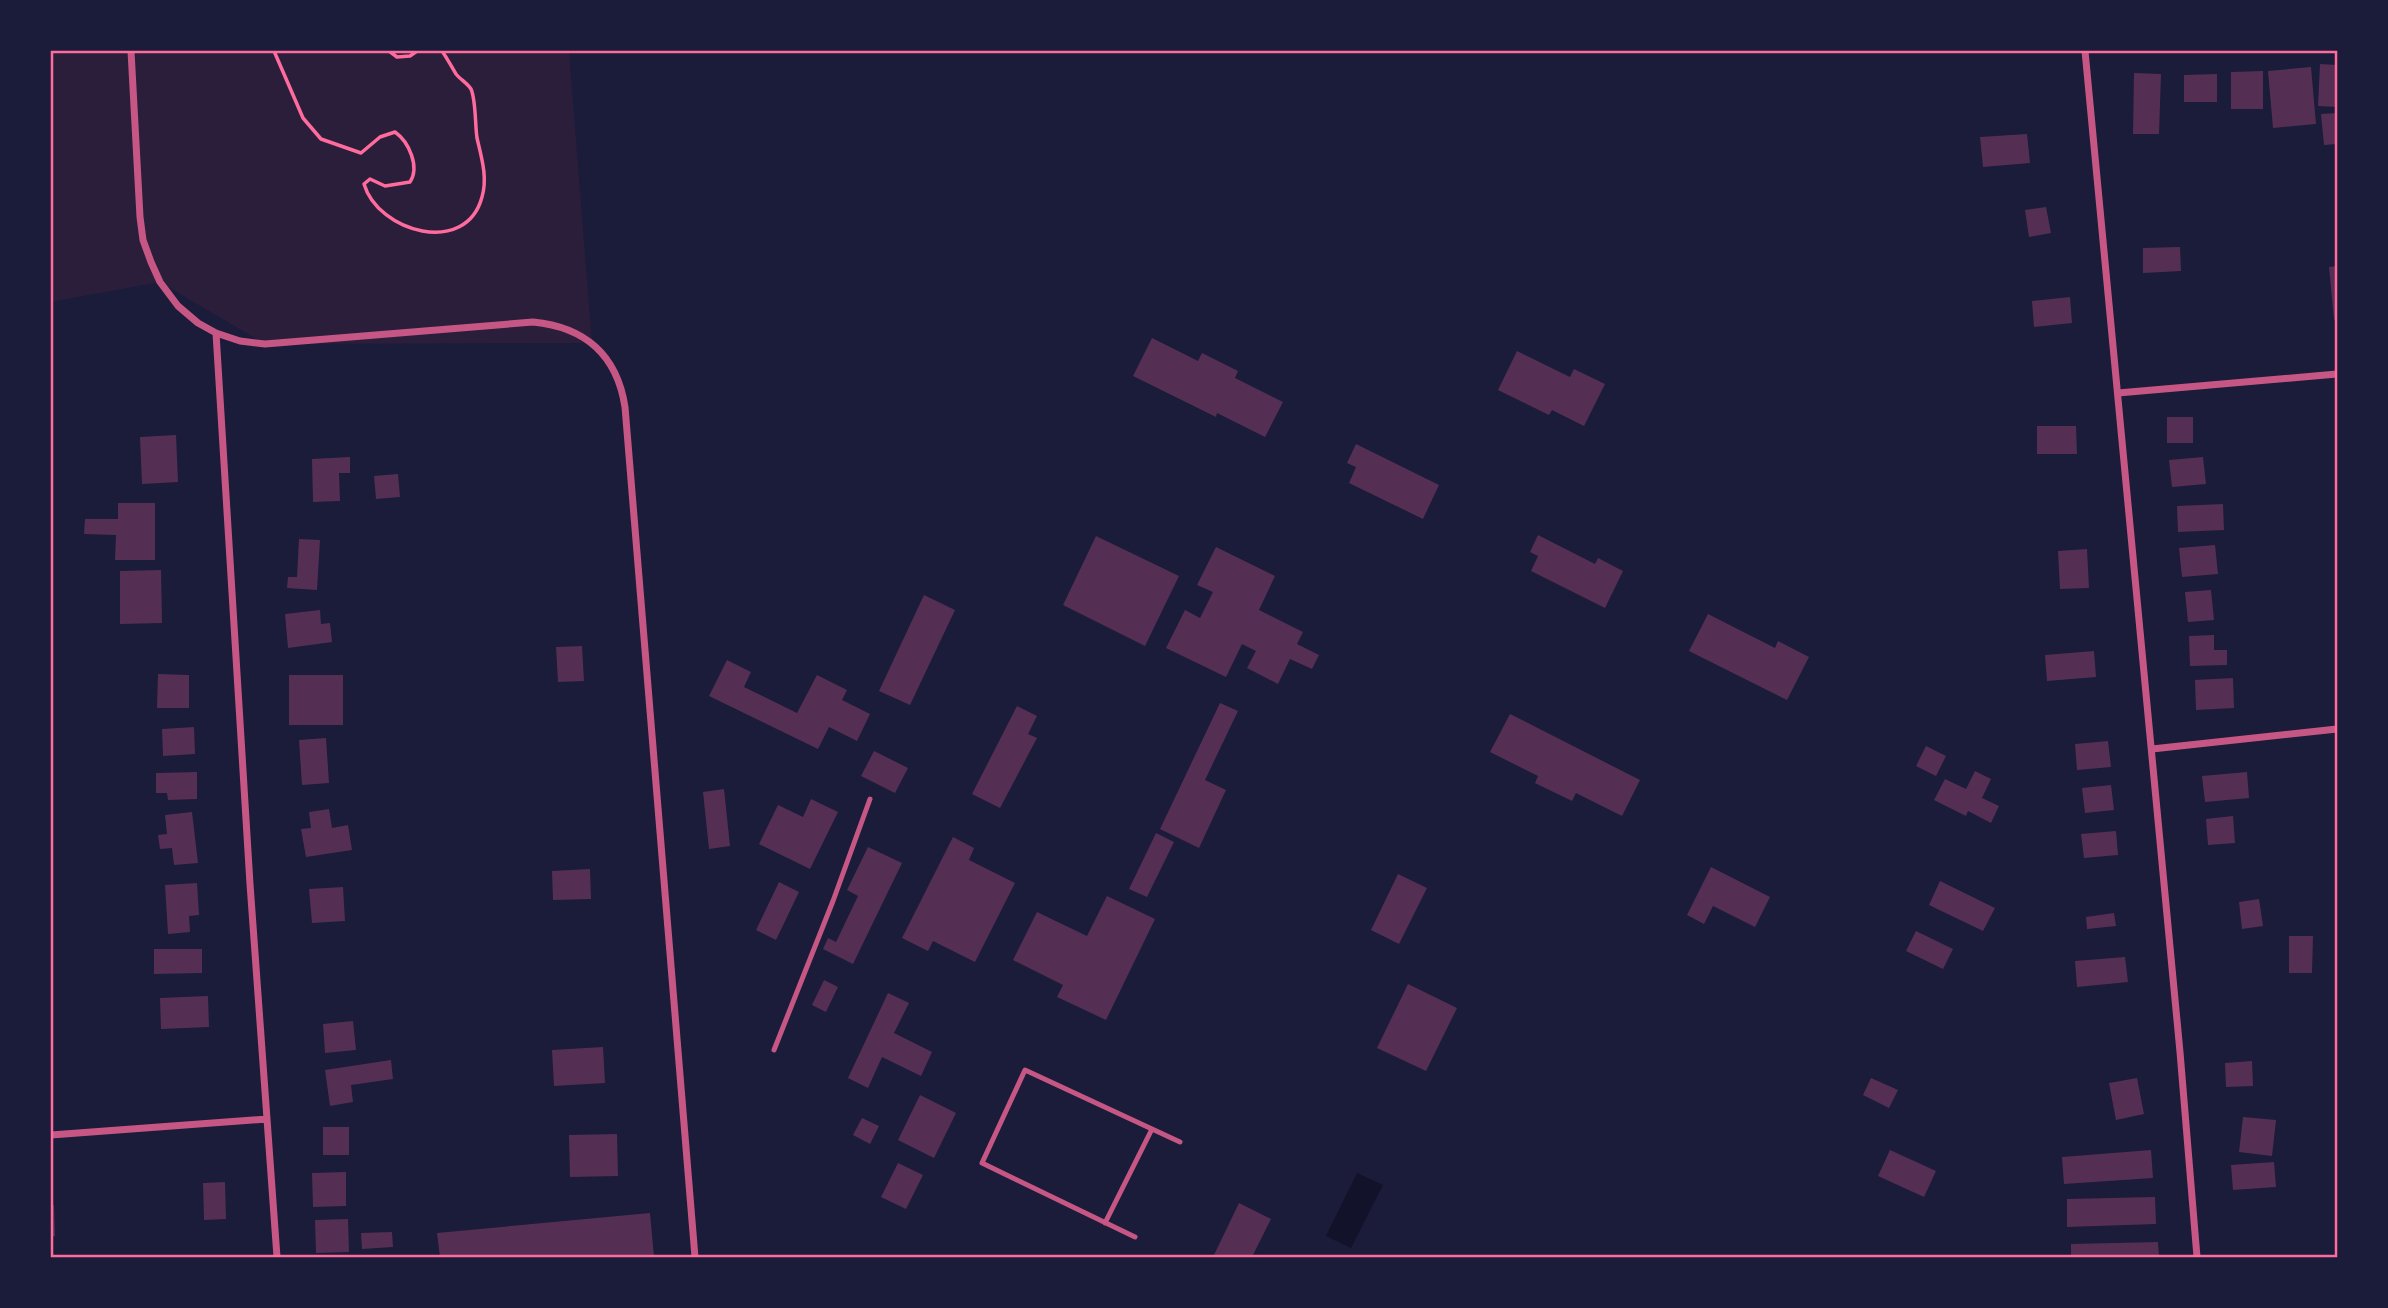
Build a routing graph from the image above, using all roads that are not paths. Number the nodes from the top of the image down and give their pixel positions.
1 (131, 51) edge
2 (2085, 51) edge
3 (216, 333) junction
4 (2337, 374) edge
5 (2118, 393) junction
6 (2337, 729) edge
7 (2152, 749) junction
8 (870, 799) dead end
9 (774, 1050) dead end
10 (267, 1119) junction
11 (1152, 1129) junction
12 (51, 1135) edge
13 (1181, 1142) dead end
14 (1105, 1223) junction
15 (1135, 1237) dead end
16 (277, 1257) edge
17 (695, 1257) edge
18 (2197, 1257) edge

1 - 3 street
2 - 5 street
3 - 10 street
3 - 17 street
4 - 5 street
5 - 7 street
6 - 7 street
7 - 18 street
8 - 9 lane
10 - 12 street
10 - 16 street
11 - 13 lane
11 - 14 lane
11 - 14 lane
14 - 15 lane

